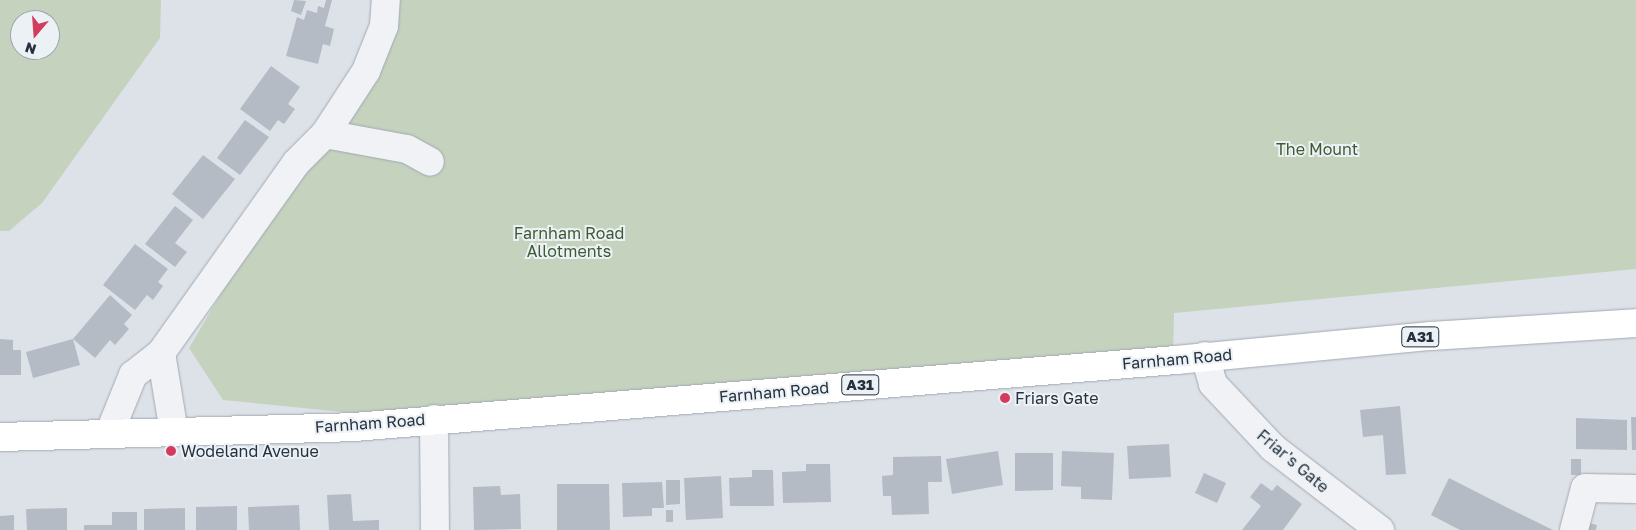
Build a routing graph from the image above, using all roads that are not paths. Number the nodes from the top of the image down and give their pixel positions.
1 (386, 0) edge
2 (325, 134) junction
3 (430, 162) dead end
4 (1636, 323) edge
5 (161, 353) junction
6 (1205, 356) junction
7 (434, 419) junction
8 (174, 432) junction
9 (109, 434) junction
10 (0, 436) edge
11 (1636, 489) edge
12 (435, 530) edge
13 (1380, 530) edge
14 (1574, 530) edge

1 - 2 street
2 - 3 street
2 - 5 street
4 - 6 main road, Farnham Road / A31
5 - 8 street
5 - 9 street
6 - 7 main road, Farnham Road / A31
6 - 13 street, Friar's Gate
7 - 8 main road, Farnham Road / A31
7 - 12 street
8 - 9 main road, Farnham Road / A31
9 - 10 main road, Farnham Road / A31
11 - 14 street

